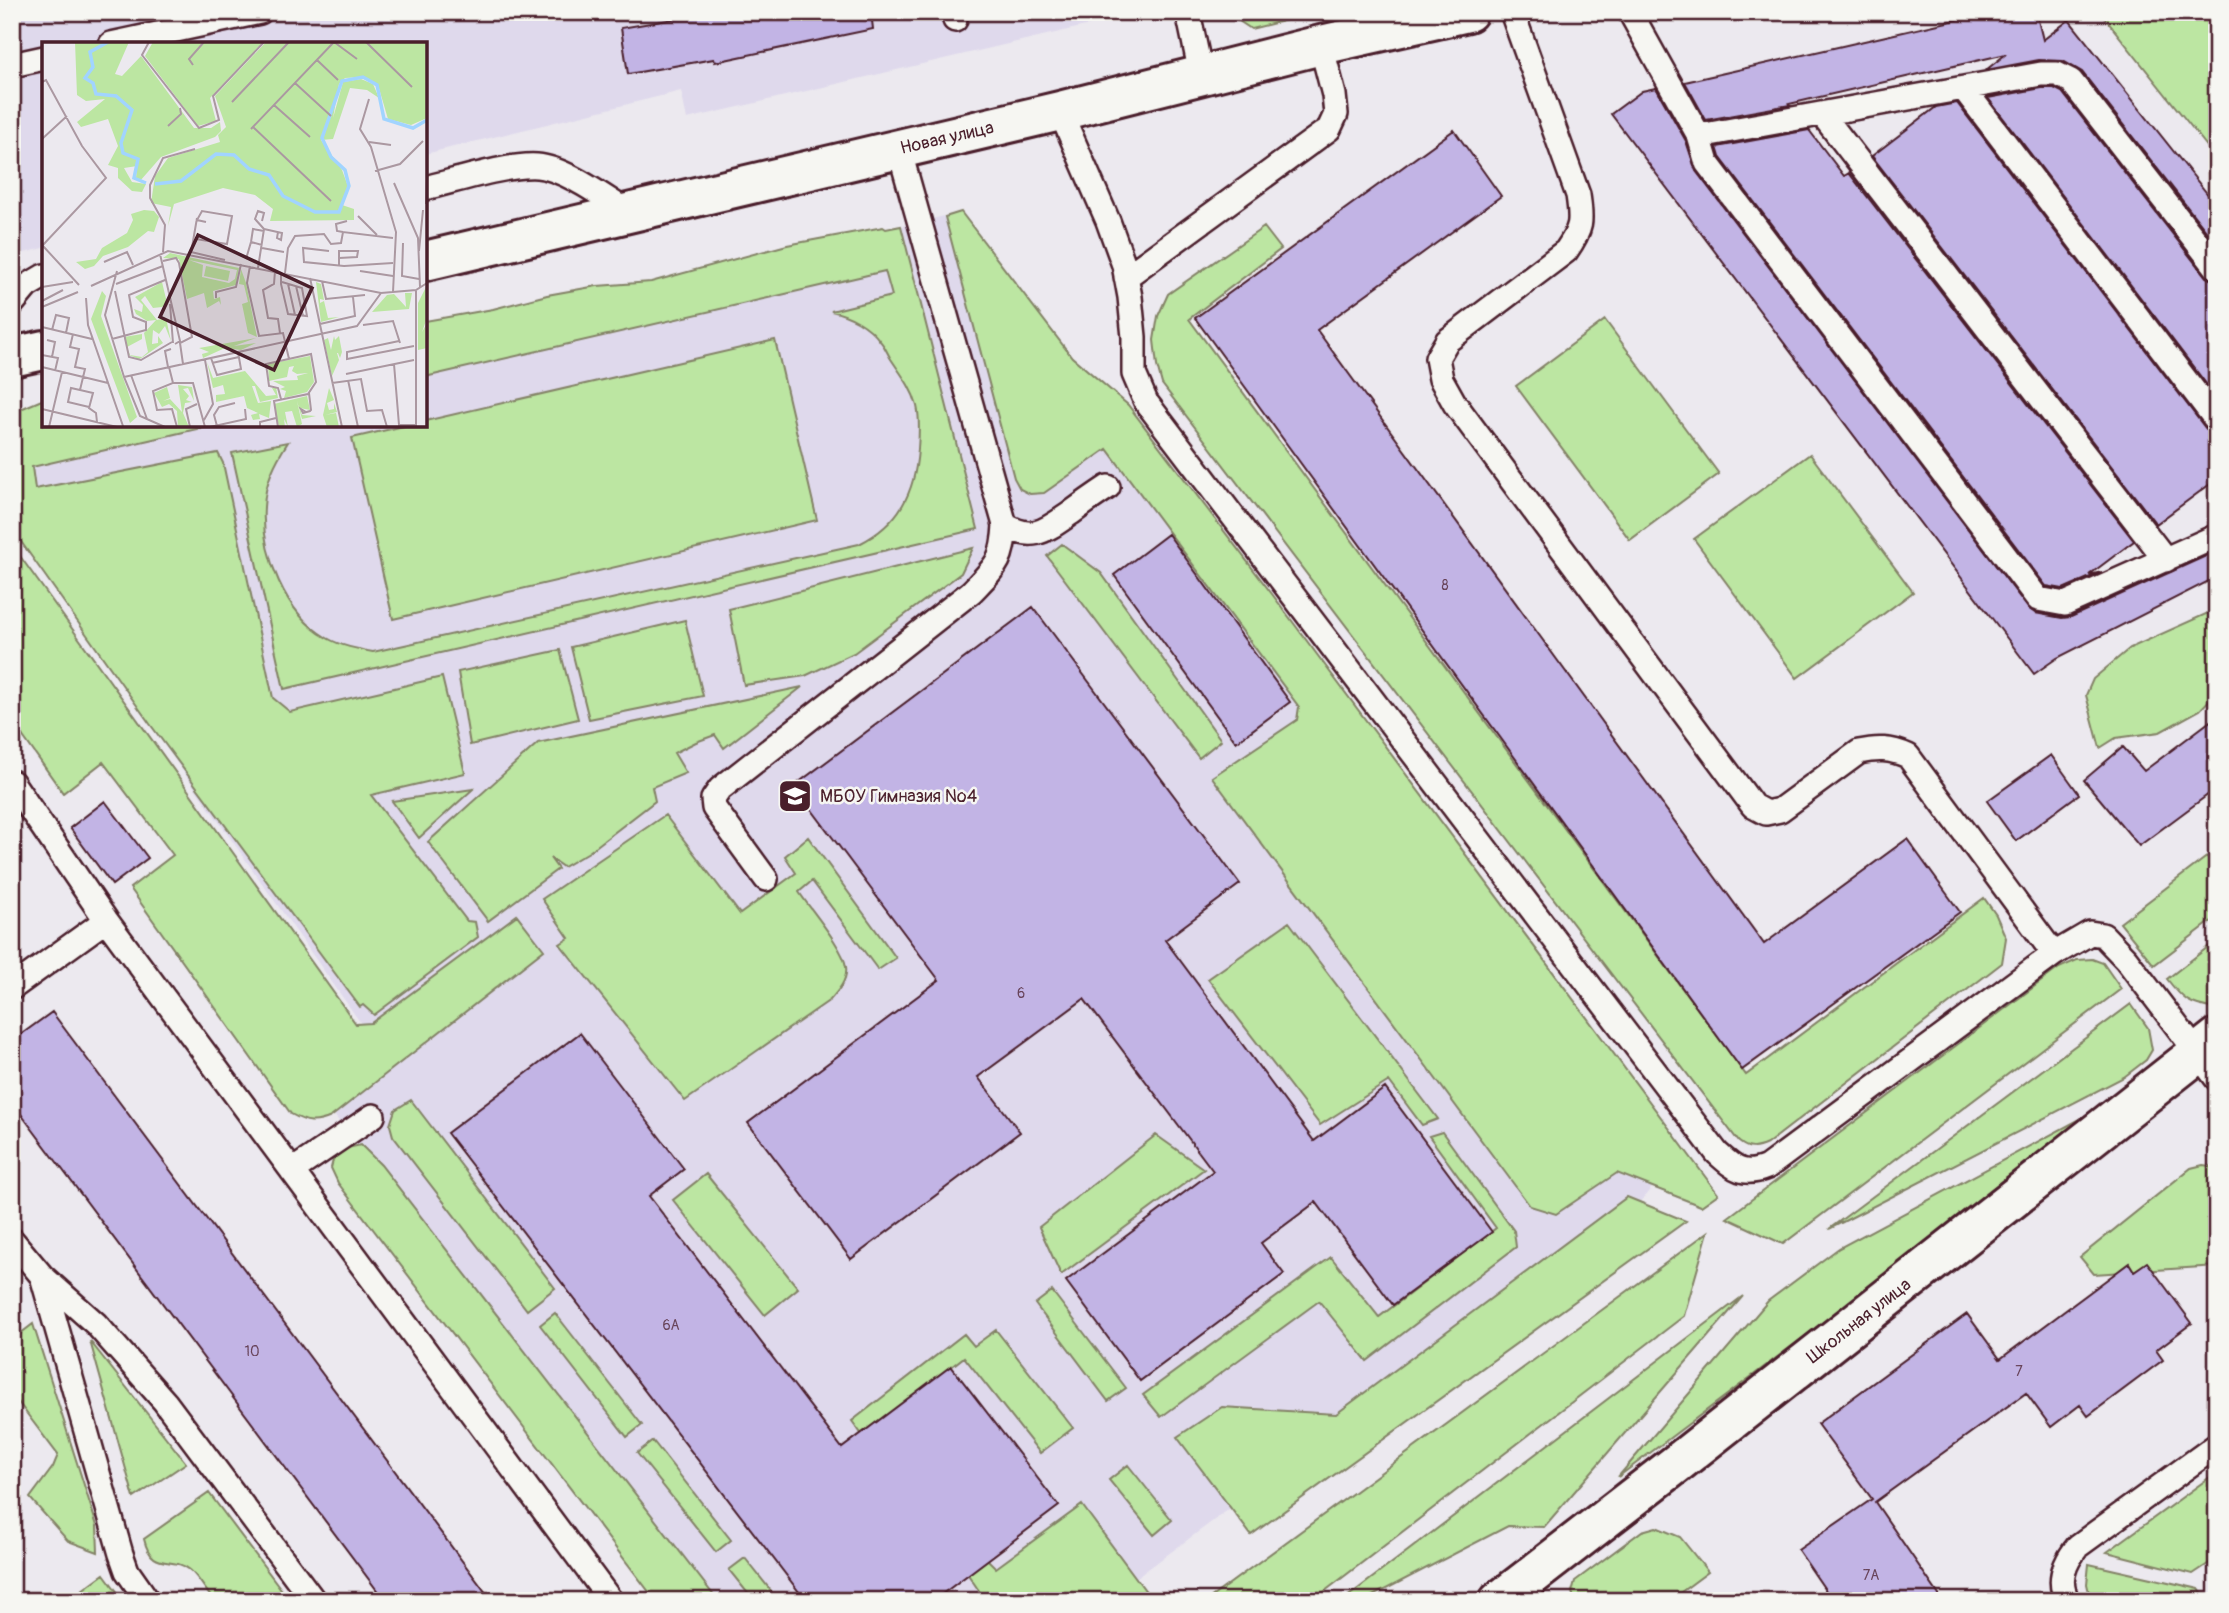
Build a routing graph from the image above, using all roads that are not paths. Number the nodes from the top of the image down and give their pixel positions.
1 (260, 12) edge
2 (1188, 12) edge
3 (1468, 12) edge
4 (1511, 12) edge
5 (1630, 12) edge
6 (120, 42) edge
7 (1321, 45) junction
8 (42, 58) edge
9 (12, 65) edge
10 (1200, 74) junction
11 (1964, 89) junction
12 (1060, 111) junction
13 (1822, 114) junction
14 (1699, 136) junction
15 (899, 149) junction
16 (427, 188) edge
17 (629, 213) junction
18 (427, 261) edge
19 (2217, 268) edge
20 (42, 277) edge
21 (1126, 277) junction
22 (12, 304) edge
23 (42, 350) edge
24 (12, 357) edge
25 (2217, 421) edge
26 (1108, 486) dead end
27 (1005, 525) junction
28 (2217, 536) edge
29 (2166, 560) junction
30 (12, 782) edge
31 (766, 879) dead end
32 (106, 920) junction
33 (2054, 954) junction
34 (12, 988) edge
35 (2210, 1057) edge
36 (373, 1116) dead end
37 (292, 1171) junction
38 (12, 1240) edge
39 (42, 1276) junction
40 (2217, 1445) edge
41 (1520, 1594) edge
42 (148, 1601) edge
43 (313, 1601) edge
44 (611, 1601) edge
45 (2068, 1601) edge

1 - 6 lane
2 - 10 lane
3 - 7 street, Новая улица
4 - 33 lane
5 - 14 lane
7 - 10 street, Новая улица
7 - 21 lane
8 - 9 lane
10 - 12 street, Новая улица
11 - 13 lane
11 - 19 lane
11 - 25 lane
12 - 15 street, Новая улица
12 - 21 lane
13 - 14 lane
13 - 29 lane
14 - 29 lane
15 - 17 street, Новая улица
15 - 27 lane
16 - 17 lane
17 - 18 street, Новая улица
20 - 22 lane
21 - 33 lane
23 - 24 street
26 - 27 lane
27 - 31 lane
28 - 29 lane
30 - 32 lane
32 - 34 lane
32 - 37 lane
33 - 35 lane
35 - 41 street, Школьная улица
36 - 37 lane
37 - 44 lane
38 - 39 lane
39 - 42 lane
39 - 43 lane
40 - 45 lane

